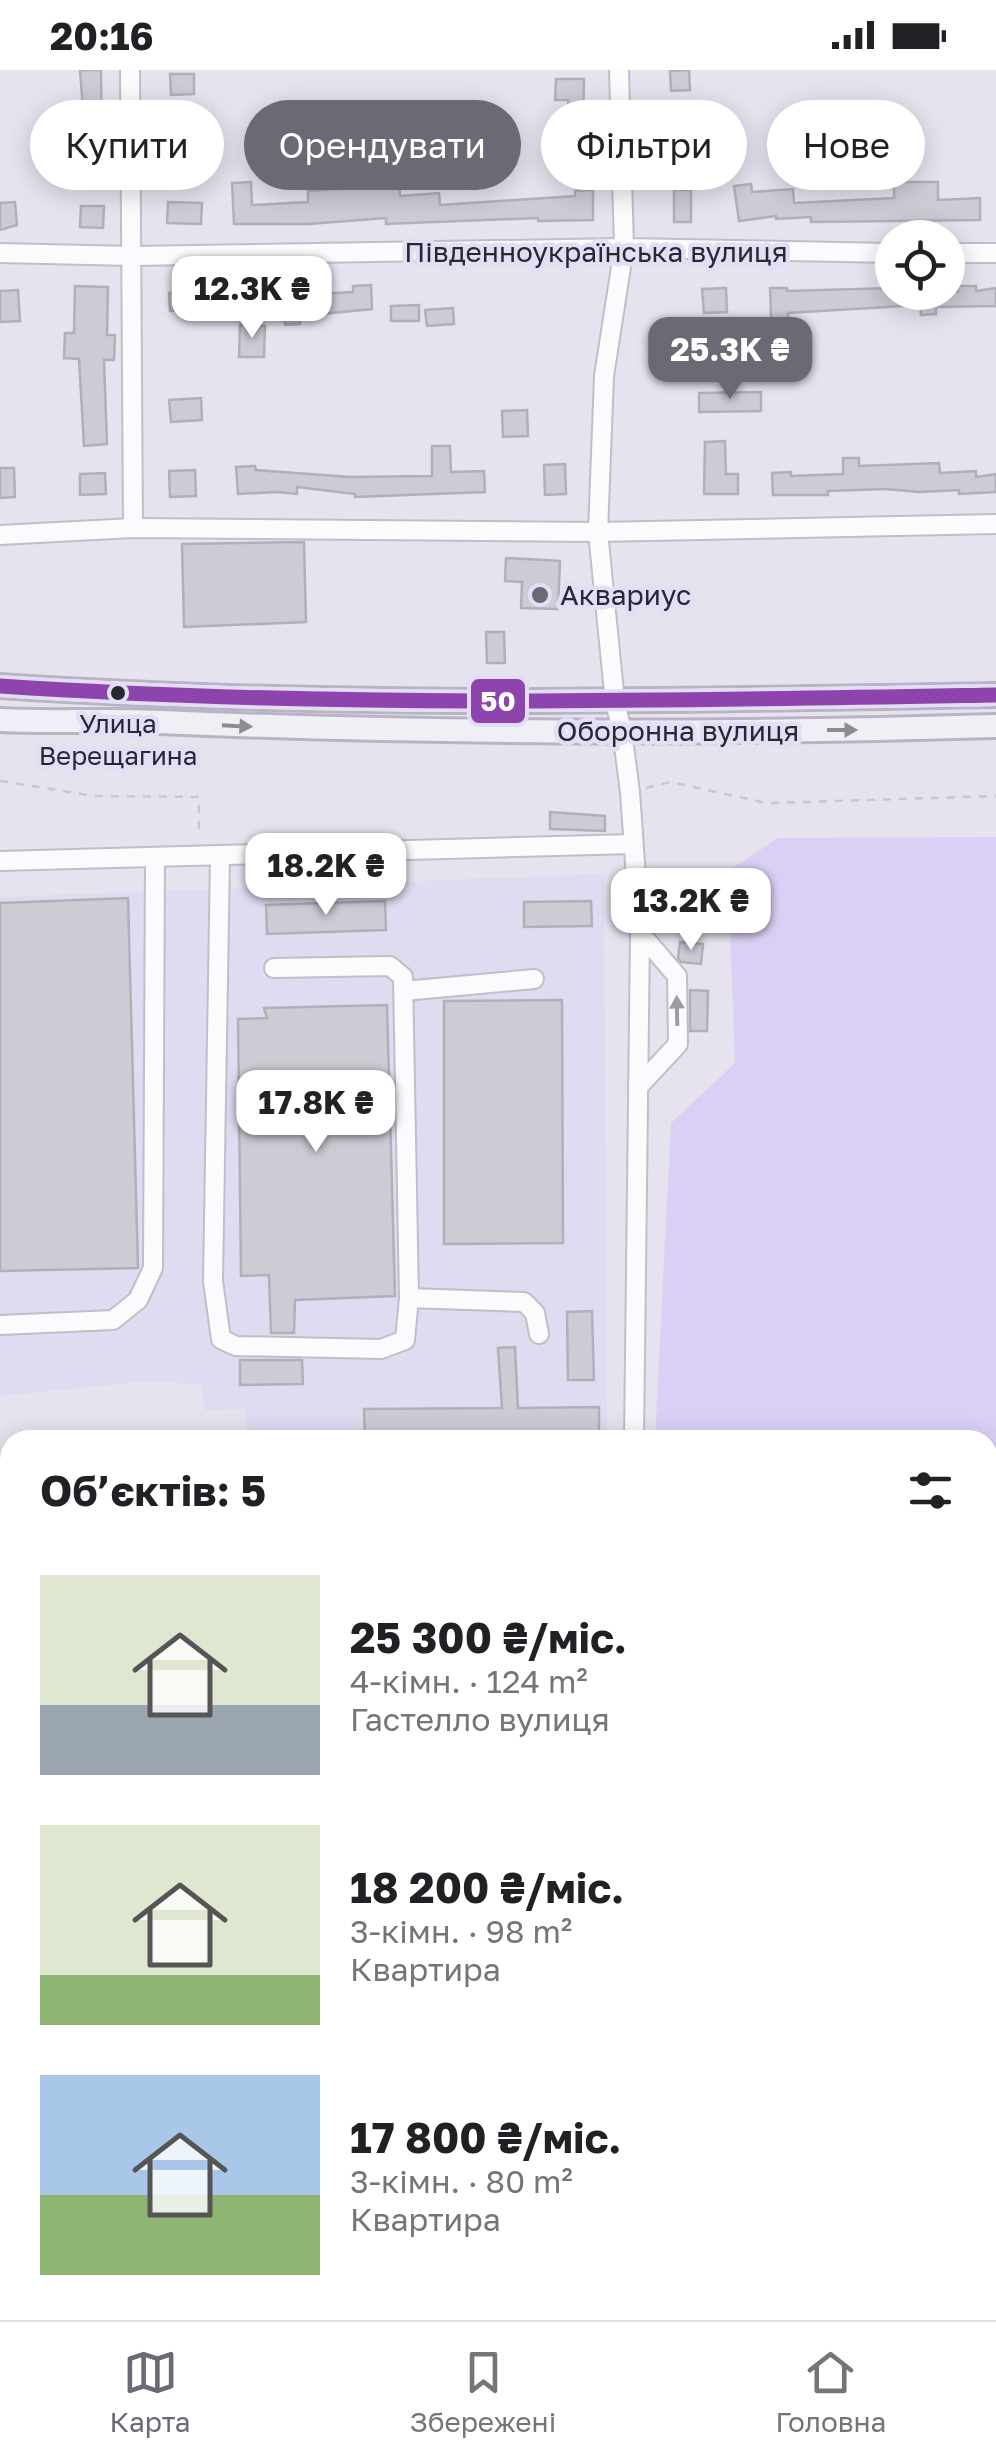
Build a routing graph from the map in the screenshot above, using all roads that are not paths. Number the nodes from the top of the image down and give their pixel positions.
1 (130, 70) edge
2 (619, 70) edge
3 (624, 248) junction
4 (0, 253) edge
5 (875, 253) edge
6 (965, 253) edge
7 (996, 254) edge
8 (132, 256) junction
9 (996, 524) edge
10 (133, 528) junction
11 (598, 532) junction
12 (0, 535) edge
13 (0, 686) edge
14 (996, 695) edge
15 (615, 702) junction
16 (0, 720) edge
17 (996, 726) edge
18 (622, 731) junction
19 (633, 844) junction
20 (220, 857) junction
21 (154, 858) junction
22 (0, 861) edge
23 (640, 933) junction
24 (274, 968) dead end
25 (534, 979) dead end
26 (404, 991) junction
27 (638, 1087) junction
28 (409, 1298) junction
29 (0, 1325) edge
30 (539, 1334) dead end
31 (634, 1430) edge

1 - 8 street
2 - 3 street
3 - 5 street, Південноукраїнська вулиця
3 - 8 street, Південноукраїнська вулиця
3 - 11 street
4 - 8 street, Південноукраїнська вулиця
6 - 7 street
8 - 10 street
9 - 11 street
10 - 11 street
10 - 12 street
11 - 15 street
13 - 15 main road, Оборонна вулиця
14 - 15 main road, Оборонна вулиця
15 - 18 street
16 -> 18 main road, Оборонна вулиця
18 -> 17 main road, Оборонна вулиця
18 - 19 street
19 - 20 street
19 - 23 street
20 - 21 street
20 - 28 street
21 - 22 street
21 - 29 street
23 - 27 street
27 -> 23 street
24 - 26 street
25 - 26 street
26 - 28 street
27 - 31 street
28 - 30 street

